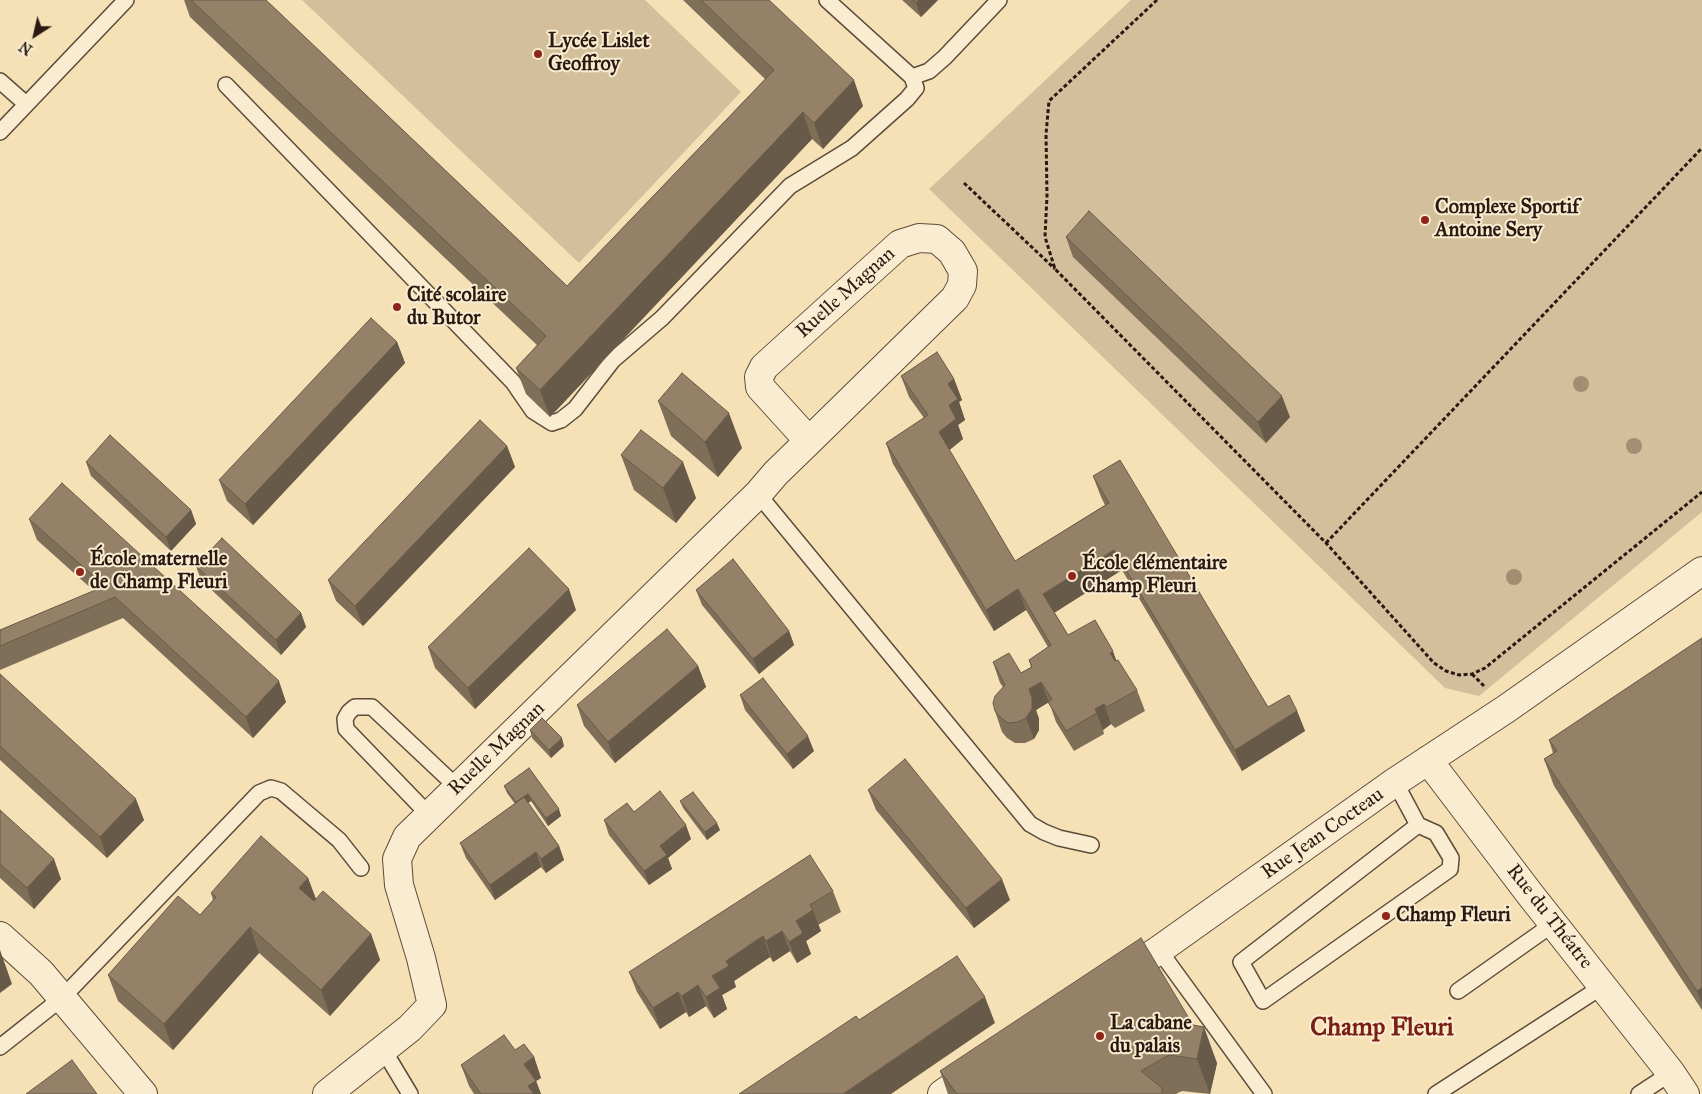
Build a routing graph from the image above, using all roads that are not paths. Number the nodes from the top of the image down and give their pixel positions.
1 (126, 0) edge
2 (827, 0) edge
3 (999, 0) edge
4 (912, 77) junction
5 (0, 81) edge
6 (226, 85) dead end
7 (26, 104) junction
8 (0, 132) edge
9 (809, 441) junction
10 (758, 494) junction
11 (1702, 571) edge
12 (1428, 760) junction
13 (1395, 782) junction
14 (458, 788) junction
15 (429, 815) junction
16 (1418, 825) junction
17 (1091, 844) dead end
18 (362, 868) dead end
19 (1553, 924) junction
20 (0, 936) edge
21 (1159, 950) junction
22 (1603, 986) junction
23 (1102, 988) edge
24 (1458, 991) dead end
25 (62, 998) junction
26 (0, 1047) edge
27 (383, 1049) junction
28 (995, 1058) edge
29 (1678, 1084) edge
30 (143, 1094) edge
31 (327, 1094) edge
32 (410, 1094) edge
33 (942, 1094) edge
34 (1264, 1094) edge
35 (1436, 1094) edge
36 (1639, 1094) edge

1 - 7 lane
2 - 4 lane
3 - 4 lane
4 - 6 lane
5 - 7 lane
7 - 8 lane
9 - 9 street, Ruelle Magnan
9 - 10 street, Ruelle Magnan
10 - 14 street, Ruelle Magnan
10 - 17 lane
11 - 12 street, Rue Jean Cocteau
12 - 13 street, Rue Jean Cocteau
12 - 19 street, Rue du Théatre
13 - 16 lane
13 - 21 street, Rue Jean Cocteau
14 - 15 street, Ruelle Magnan
14 - 15 lane
15 - 27 street, Ruelle Magnan
16 - 16 lane
18 - 25 lane
19 - 22 street, Rue du Théatre
19 - 24 lane
20 - 25 street
21 - 23 street, Rue Jean Cocteau
21 - 34 lane
22 - 29 street, Rue du Théatre
22 - 35 lane
25 - 26 lane
25 - 30 street
27 - 31 street, Ruelle Magnan
27 - 32 lane
28 - 33 street
29 - 36 lane

